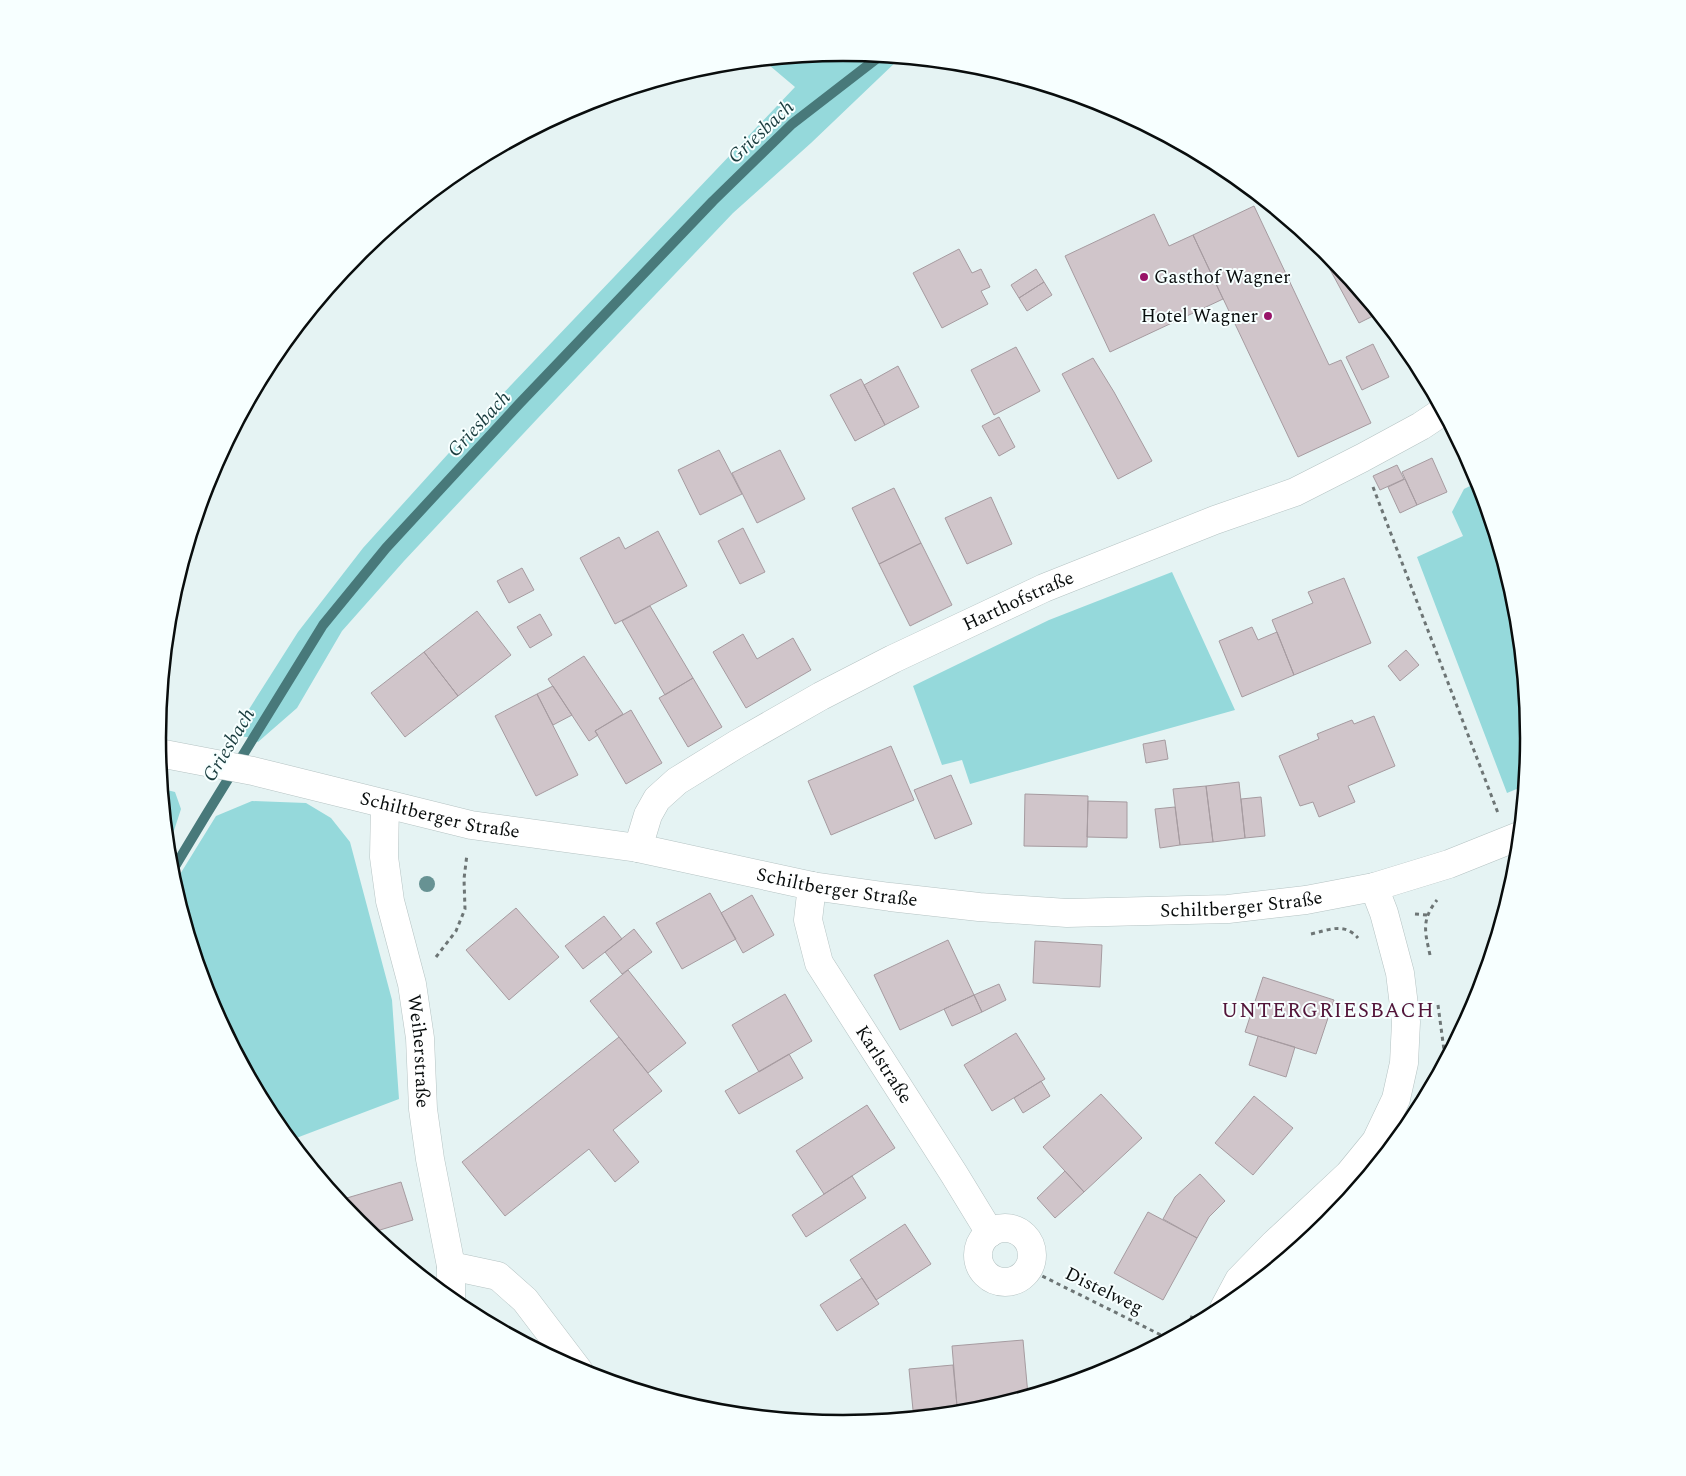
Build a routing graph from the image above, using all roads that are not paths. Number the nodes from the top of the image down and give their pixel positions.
1 (1437, 415) edge
2 (167, 754) edge
3 (385, 804) junction
4 (1512, 839) edge
5 (638, 848) junction
6 (812, 886) junction
7 (1374, 887) junction
8 (990, 1233) junction
9 (451, 1266) junction
10 (451, 1289) edge
11 (1233, 1291) edge
12 (567, 1355) edge

1 - 5 street, Harthofstraße
2 - 3 street, Schiltberger Straße
3 - 5 street, Schiltberger Straße
3 - 9 street, Weiherstraße
4 - 7 street, Schiltberger Straße
5 - 6 street, Schiltberger Straße
6 - 7 street, Schiltberger Straße
6 - 8 street, Karlstraße
7 - 11 street
8 - 8 street
9 - 10 street, Weiherstraße
9 - 12 street

